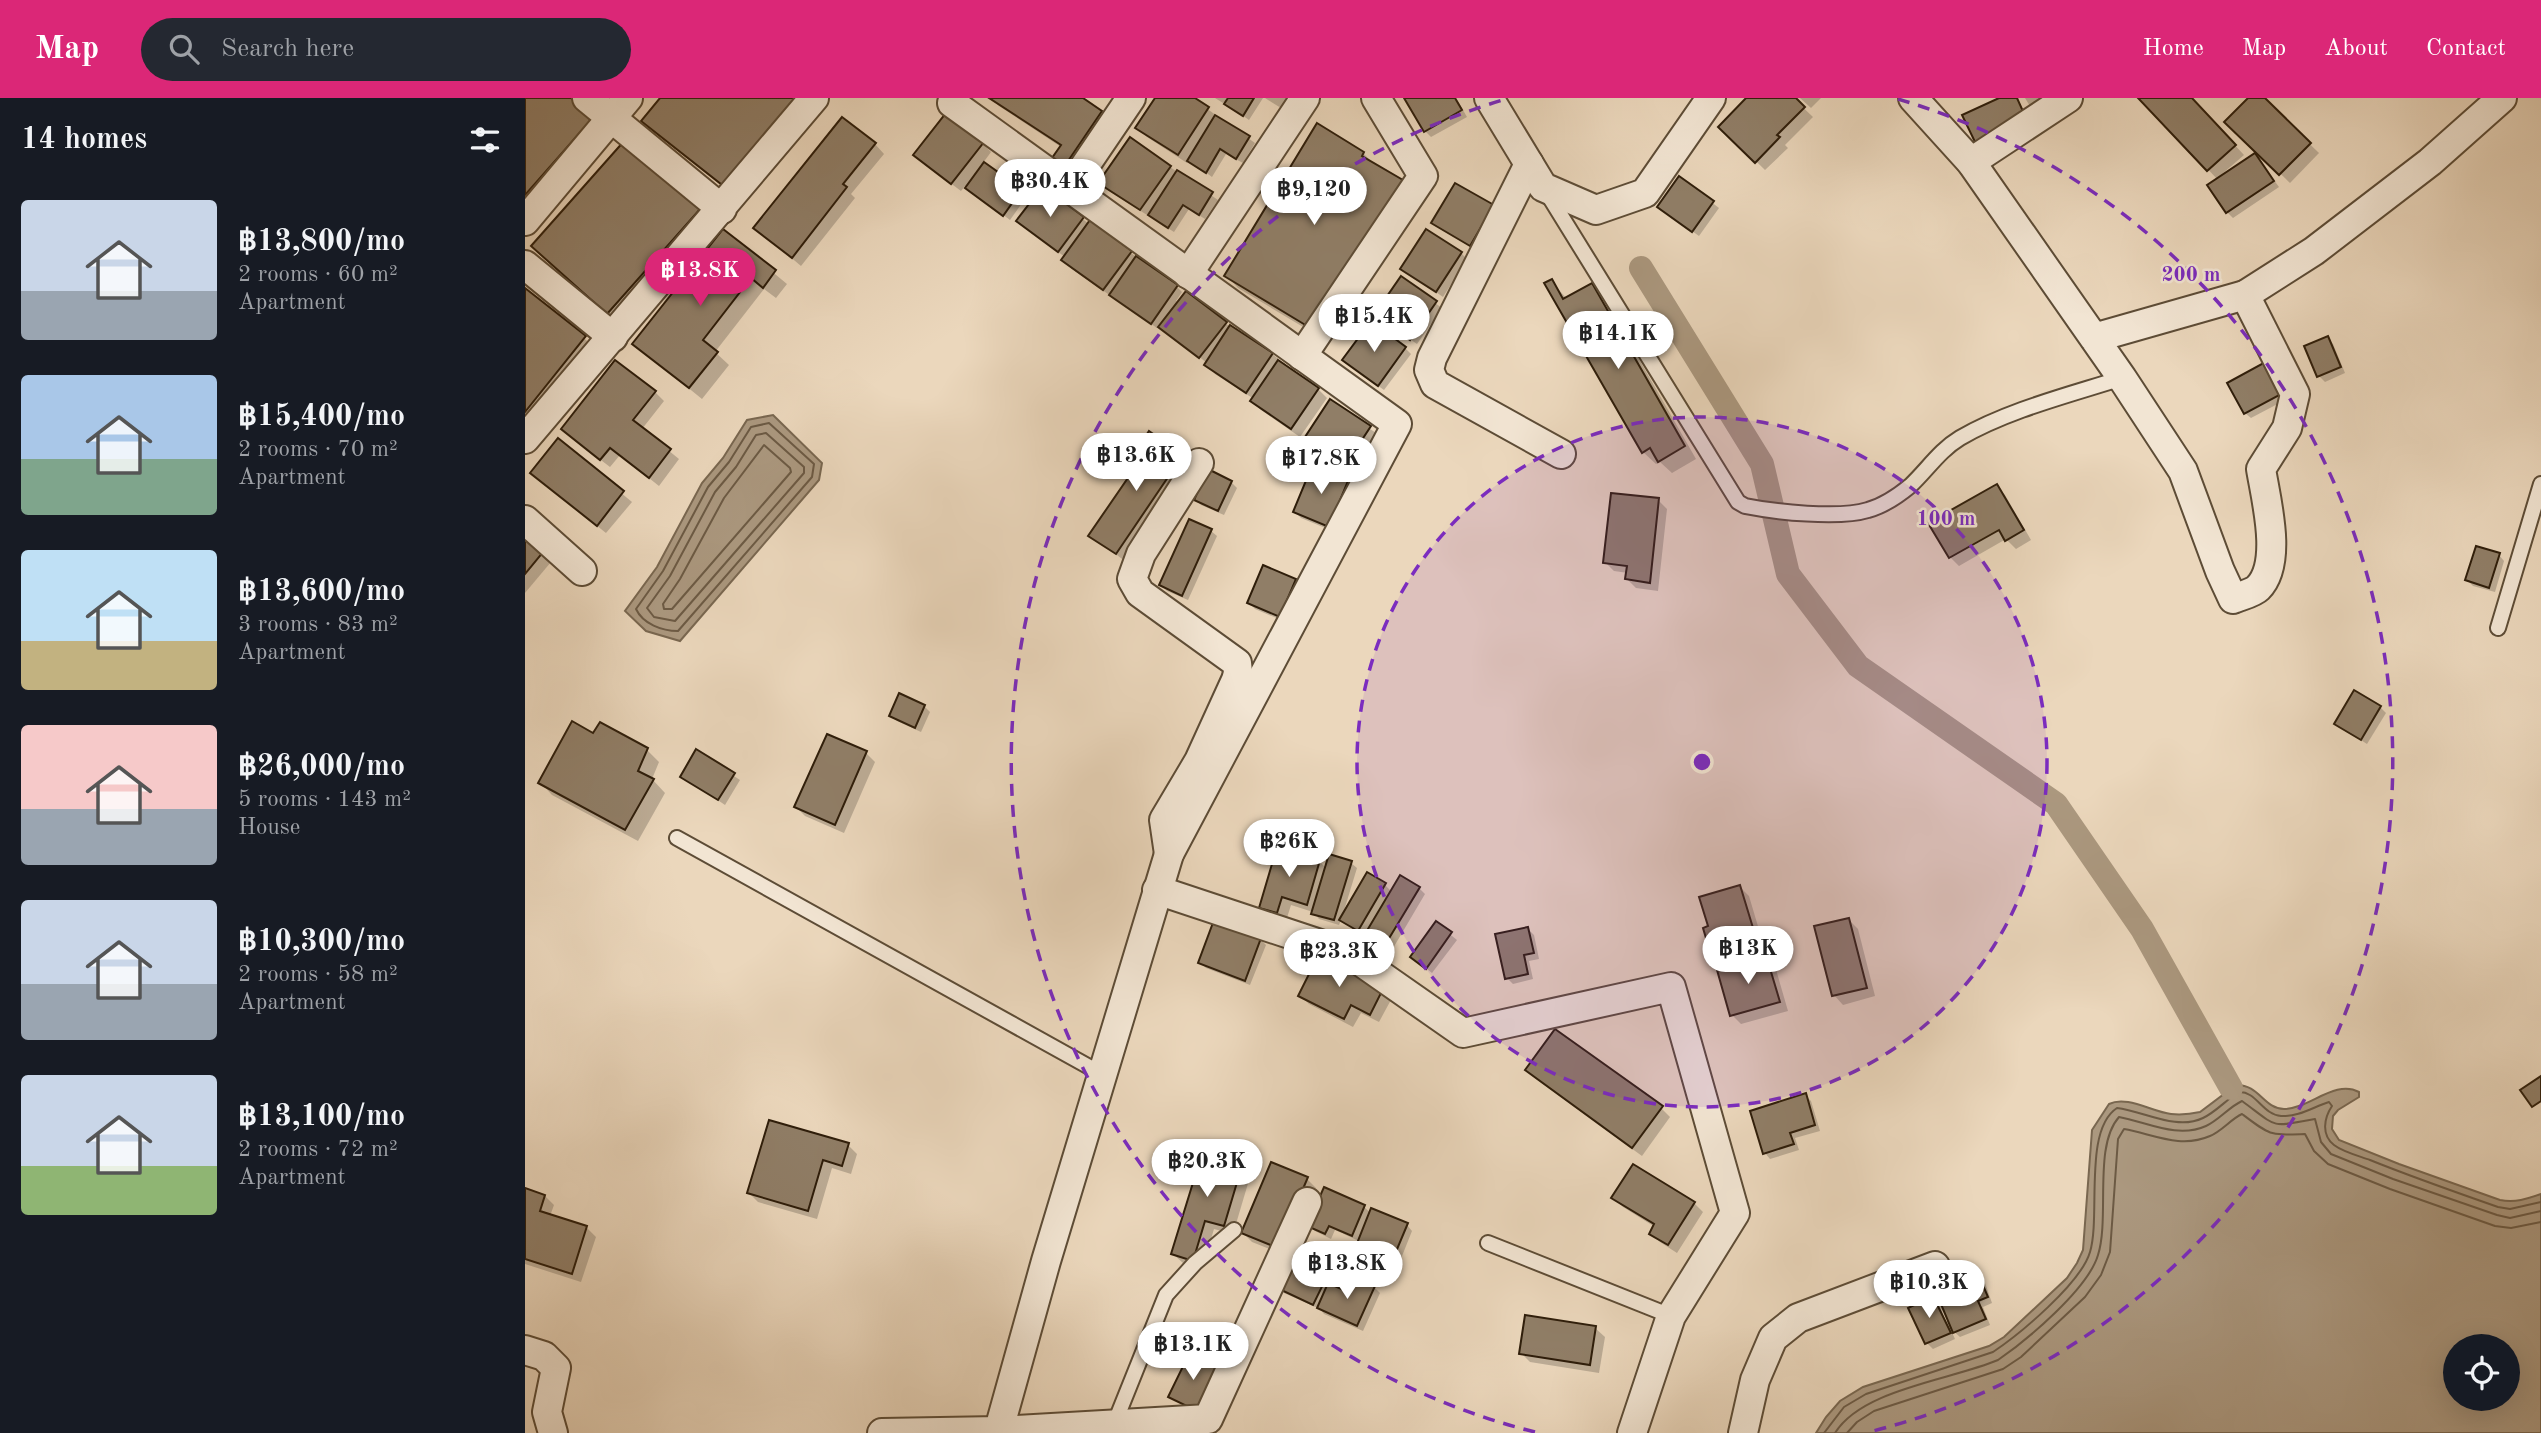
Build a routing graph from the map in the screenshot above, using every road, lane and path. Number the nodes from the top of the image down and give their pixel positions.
1 (587, 98) edge
2 (814, 98) edge
3 (955, 98) edge
4 (1131, 98) edge
5 (1305, 98) edge
6 (1376, 98) edge
7 (1489, 98) edge
8 (1711, 98) edge
9 (1913, 98) edge
10 (2068, 98) edge
11 (2502, 98) edge
12 (620, 108) edge
13 (1972, 162) junction
14 (1536, 175) junction
15 (1070, 188) junction
16 (722, 209) junction
17 (525, 221) edge
18 (525, 265) edge
19 (1188, 274) junction
20 (2245, 295) junction
21 (613, 337) junction
22 (2094, 338) junction
23 (1303, 356) junction
24 (2122, 378) junction
25 (525, 439) edge
26 (1561, 454) dead end
27 (1199, 463) dead end
28 (2541, 484) edge
29 (525, 520) edge
30 (582, 571) dead end
31 (2498, 628) dead end
32 (677, 838) dead end
33 (1169, 854) junction
34 (1157, 890) junction
35 (1102, 1074) junction
36 (1307, 1202) dead end
37 (1234, 1230) dead end
38 (1488, 1243) dead end
39 (1935, 1266) dead end
40 (1671, 1316) junction
41 (525, 1350) edge
42 (1112, 1429) edge
43 (1639, 1429) edge
44 (998, 1432) edge
45 (552, 1433) edge
46 (882, 1433) edge
47 (1743, 1433) edge

1 - 12 street
2 - 16 street
3 - 15 street
4 - 15 street
5 - 19 street
6 - 23 street
7 - 14 street
8 - 14 street
9 - 13 street
10 - 13 street
11 - 20 street
12 - 16 street
12 - 17 street
13 - 22 street
14 - 24 lane
14 - 26 street
15 - 19 street
16 - 21 street
18 - 21 street
19 - 23 street
20 - 22 street
20 - 24 street
21 - 25 street
22 - 24 street
23 - 33 street
27 - 33 street
28 - 31 lane
29 - 30 street
32 - 35 lane
33 - 34 street
34 - 35 street
34 - 40 street
35 - 44 street
36 - 42 street
37 - 42 lane
38 - 40 lane
39 - 47 street
40 - 43 street
41 - 45 street
42 - 44 street
44 - 46 street

